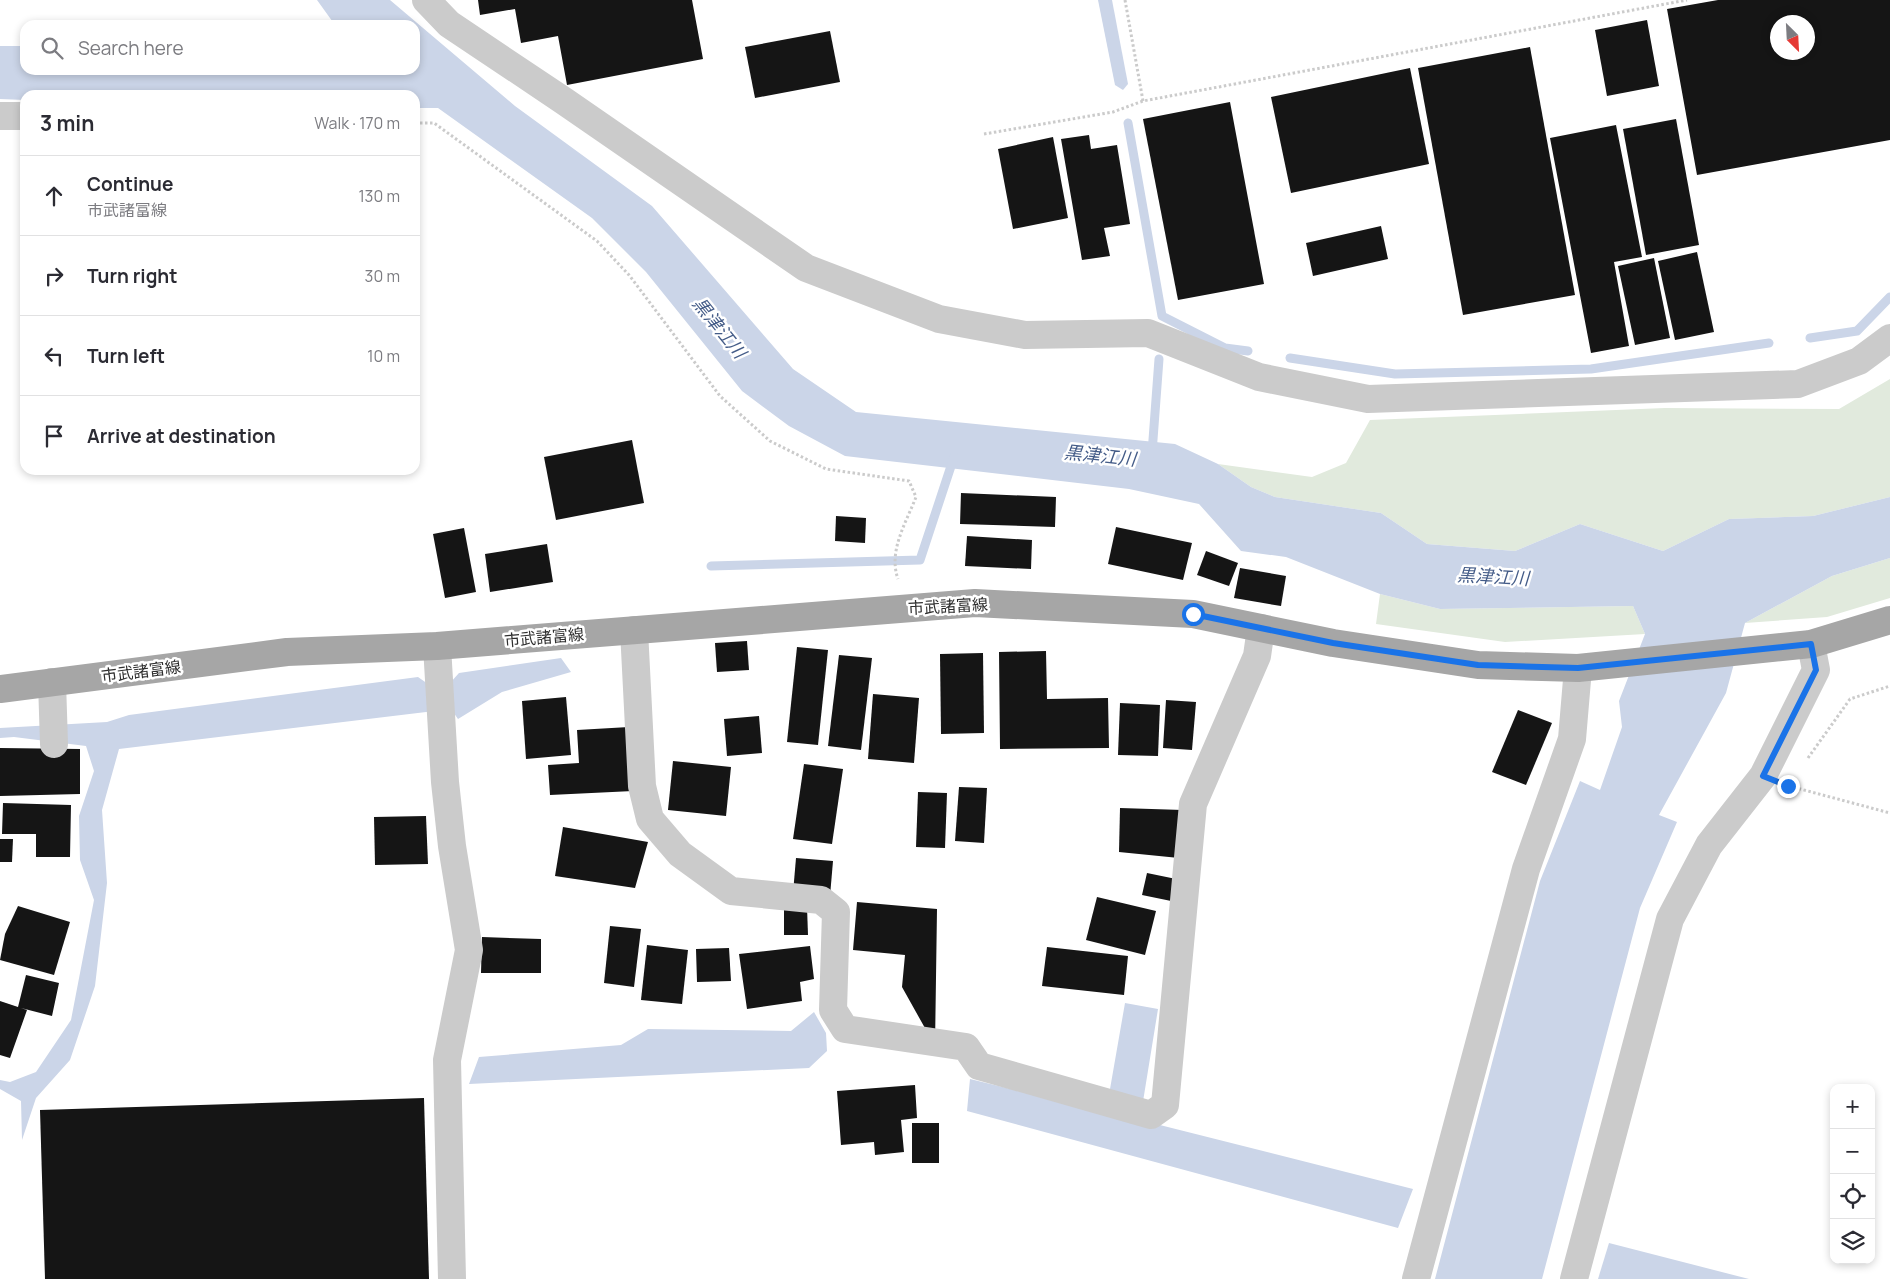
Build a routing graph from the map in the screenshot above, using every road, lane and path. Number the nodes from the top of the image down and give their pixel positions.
1 (426, 0) edge
2 (1124, 0) edge
3 (1688, 0) edge
4 (1144, 101) junction
5 (0, 116) edge
6 (20, 116) edge
7 (420, 123) edge
8 (984, 134) dead end
9 (1890, 338) edge
10 (895, 569) dead end
11 (1890, 620) edge
12 (1261, 628) junction
13 (634, 630) junction
14 (1811, 644) junction
15 (437, 646) junction
16 (1578, 668) junction
17 (52, 682) junction
18 (1890, 686) edge
19 (0, 688) edge
20 (54, 744) dead end
21 (1805, 762) dead end
22 (1793, 778) dead end
23 (1890, 813) edge
24 (452, 1279) edge
25 (1416, 1279) edge
26 (1574, 1279) edge

1 - 9 street
2 - 4 path
3 - 4 path
4 - 8 path
5 - 6 street
7 - 10 path
11 - 14 main road, 市武諸富線
12 - 13 main road, 市武諸富線
12 - 13 street
12 - 16 main road, 市武諸富線
13 - 15 main road, 市武諸富線
14 - 16 main road, 市武諸富線
14 - 26 street
15 - 17 main road, 市武諸富線
15 - 24 street
16 - 25 street
17 - 19 main road, 市武諸富線
17 - 20 street
18 - 21 path
22 - 23 path

